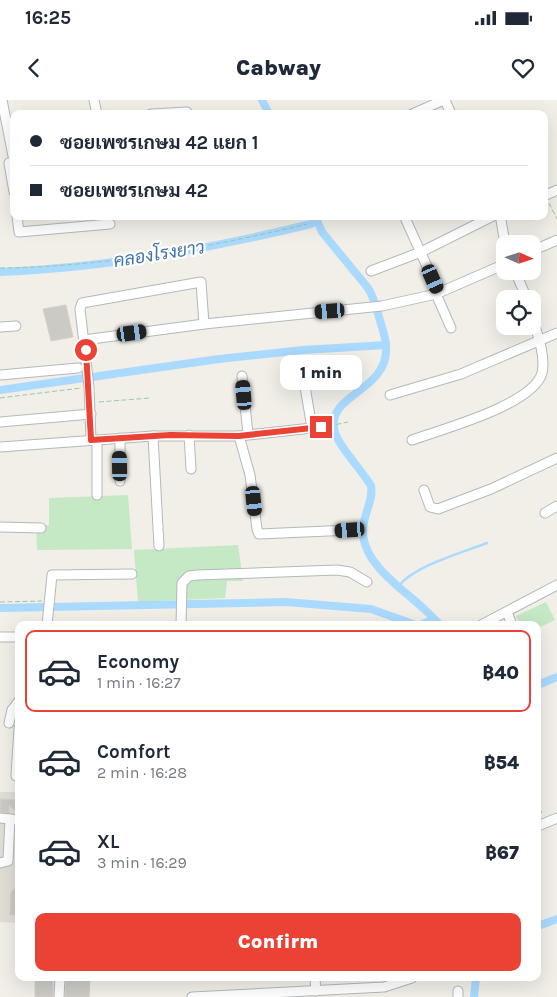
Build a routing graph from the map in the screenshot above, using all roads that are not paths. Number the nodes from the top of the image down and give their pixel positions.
1 (2, 100) edge
2 (447, 105) edge
3 (428, 110) edge
4 (9, 162) edge
5 (17, 220) edge
6 (406, 220) dead end
7 (493, 220) edge
8 (501, 220) edge
9 (110, 224) dead end
10 (503, 235) edge
11 (557, 240) edge
12 (541, 247) edge
13 (421, 252) junction
14 (496, 268) edge
15 (370, 270) dead end
16 (438, 293) junction
17 (204, 324) junction
18 (16, 326) dead end
19 (0, 328) edge
20 (451, 328) dead end
21 (557, 333) edge
22 (537, 335) edge
23 (84, 340) junction
24 (539, 340) junction
25 (78, 368) dead end
26 (0, 375) edge
27 (303, 375) dead end
28 (242, 376) dead end
29 (390, 395) dead end
30 (91, 414) junction
31 (0, 422) edge
32 (190, 435) junction
33 (243, 435) junction
34 (153, 436) junction
35 (120, 438) junction
36 (94, 440) junction
37 (412, 440) dead end
38 (0, 447) edge
39 (556, 462) edge
40 (191, 469) dead end
41 (120, 480) dead end
42 (424, 490) dead end
43 (97, 495) dead end
44 (557, 506) edge
45 (545, 513) dead end
46 (0, 527) edge
47 (41, 528) dead end
48 (350, 530) dead end
49 (159, 546) dead end
50 (132, 574) dead end
51 (367, 582) dead end
52 (557, 586) edge
53 (507, 612) junction
54 (48, 621) edge
55 (181, 621) edge
56 (489, 621) edge
57 (510, 621) edge
58 (0, 637) edge
59 (15, 638) edge
60 (15, 706) edge
61 (12, 725) edge
62 (15, 763) edge
63 (0, 818) edge
64 (557, 818) edge
65 (14, 819) edge
66 (541, 825) edge
67 (4, 862) edge
68 (60, 981) edge
69 (315, 981) edge
70 (377, 981) edge
71 (404, 981) edge
72 (377, 988) junction
73 (316, 991) junction
74 (59, 997) edge
75 (192, 997) edge

1 - 4 street
2 - 3 street
5 - 9 street
6 - 13 street
7 - 13 street
8 - 10 street
11 - 12 street
13 - 15 street
13 - 16 street
14 - 16 street
16 - 17 street
16 - 20 street
17 - 23 street
17 - 23 street
18 - 19 street
21 - 24 street
22 - 24 street
23 - 30 street
24 - 29 street
24 - 37 street
25 - 26 street
27 - 33 street
28 - 33 street
30 - 31 street
30 - 36 street
32 - 33 street
32 - 34 street
32 - 40 street
33 - 48 street
34 - 35 street
34 - 49 street
35 - 36 street
35 - 41 street
36 - 38 street
36 - 43 street
39 - 42 street
44 - 45 street
46 - 47 street
50 - 54 street
51 - 55 street
52 - 53 street
53 - 56 street
53 - 57 street
58 - 59 street
60 - 61 street
61 - 62 street
63 - 65 street
64 - 66 street
65 - 67 street
68 - 74 street
69 - 73 street
70 - 72 street
71 - 72 street
72 - 73 street
73 - 75 street

